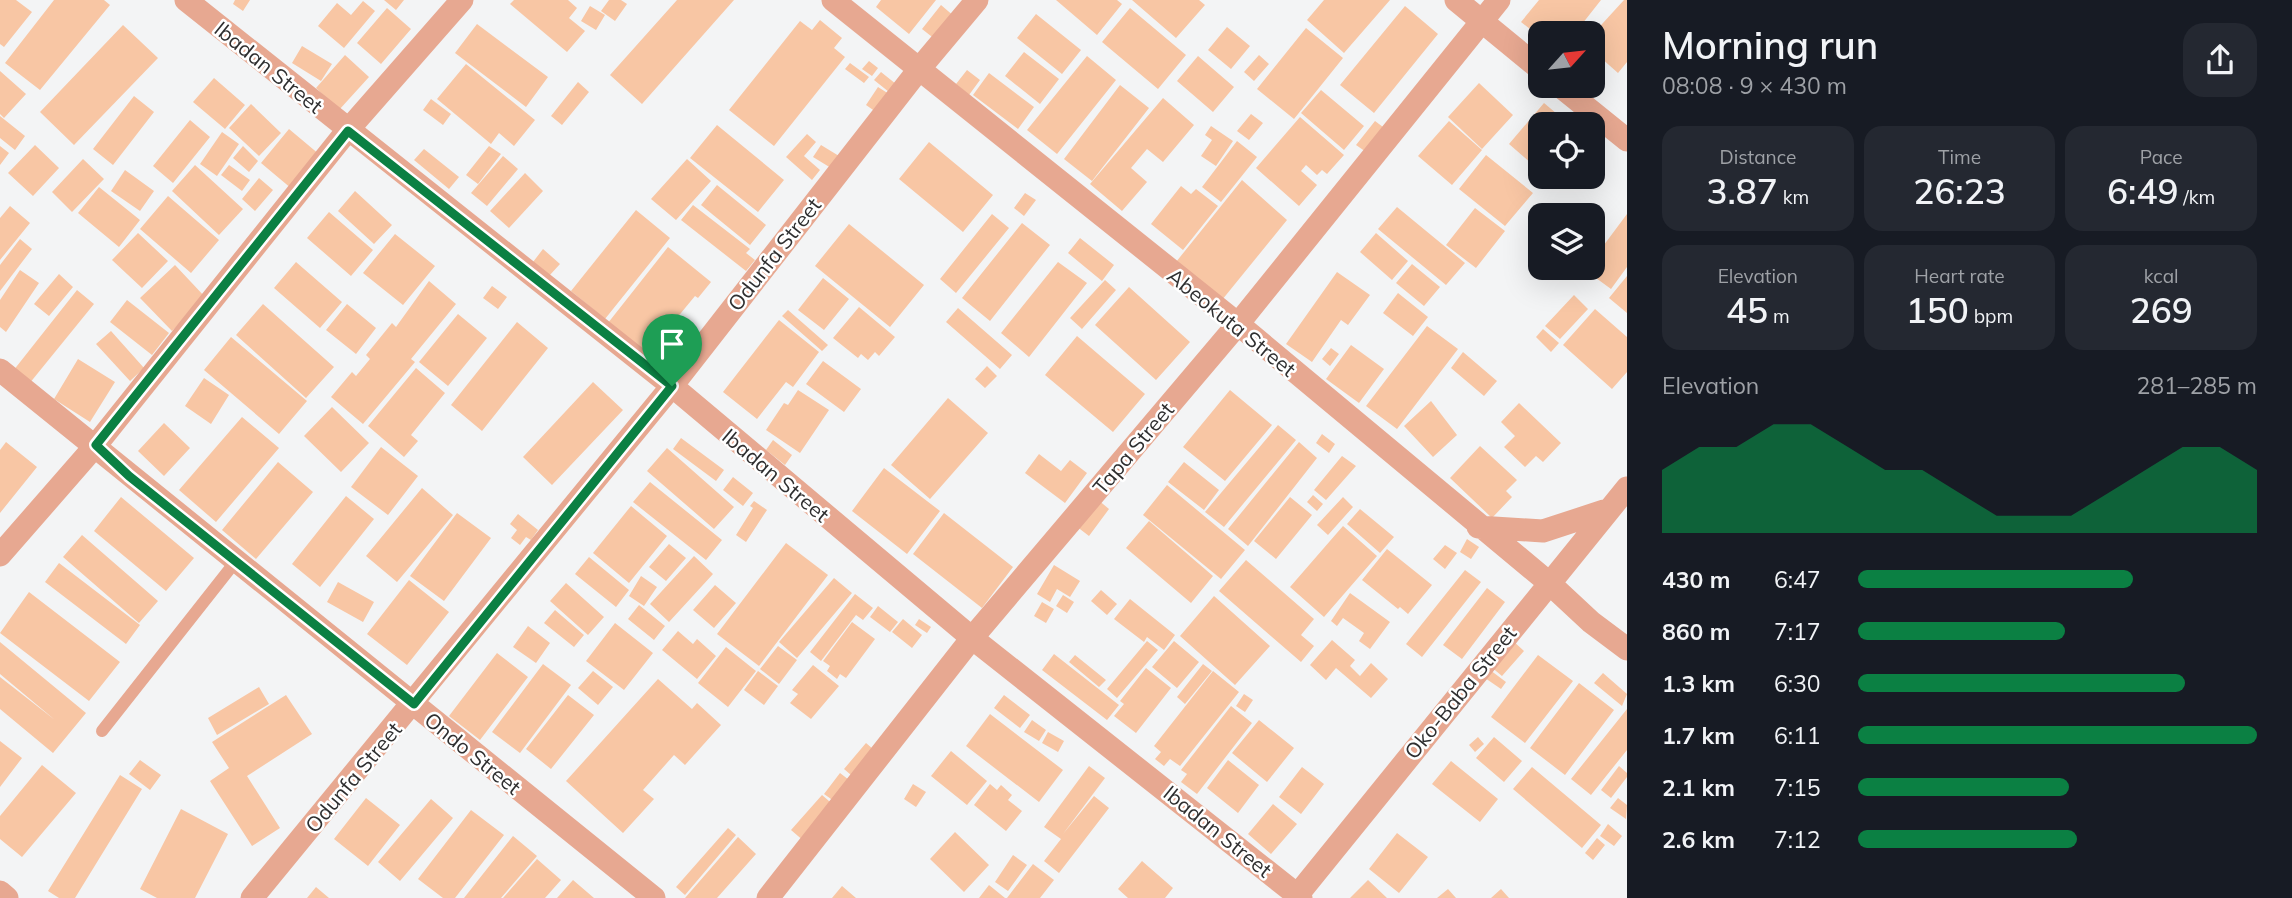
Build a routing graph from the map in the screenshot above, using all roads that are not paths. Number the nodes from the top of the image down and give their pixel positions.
1 (186, 0) edge
2 (462, 0) edge
3 (833, 0) edge
4 (977, 0) edge
5 (1456, 0) edge
6 (1499, 0) edge
7 (1481, 21) junction
8 (1528, 59) edge
9 (919, 68) junction
10 (1575, 98) edge
11 (348, 131) junction
12 (1627, 140) edge
13 (1238, 324) junction
14 (0, 370) edge
15 (672, 386) junction
16 (96, 445) junction
17 (1627, 488) edge
18 (1609, 509) junction
19 (1478, 527) junction
20 (0, 555) edge
21 (236, 561) junction
22 (1548, 582) junction
23 (972, 638) junction
24 (1627, 649) edge
25 (414, 704) junction
26 (102, 731) dead end
27 (0, 892) edge
28 (1298, 897) edge
29 (7, 898) edge
30 (252, 898) edge
31 (654, 898) edge
32 (768, 898) edge

1 - 11 street, Ibadan Street
2 - 11 street
3 - 9 street, Abeokuta Street
4 - 9 street, Odunfa Street
5 - 7 street
6 - 7 street, Tapa Street
7 - 8 street
7 - 13 street, Tapa Street
9 - 13 street, Abeokuta Street
9 - 15 street, Odunfa Street
10 - 12 street
11 - 15 street, Ibadan Street
11 - 16 street
13 - 19 street, Abeokuta Street
13 - 23 street, Tapa Street
14 - 16 street, Ondo Street
15 - 23 street, Ibadan Street
15 - 25 street, Odunfa Street
16 - 20 street
16 - 21 street, Ondo Street
17 - 18 street, Oko-Baba Street
18 - 19 street
18 - 22 street, Oko-Baba Street
19 - 22 street, Abeokuta Street
21 - 25 street, Ondo Street
21 - 26 lane
22 - 24 street, Abeokuta Street
22 - 28 street, Oko-Baba Street
23 - 28 street, Ibadan Street
23 - 32 street, Tapa Street
25 - 30 street, Odunfa Street
25 - 31 street, Ondo Street
27 - 29 street

